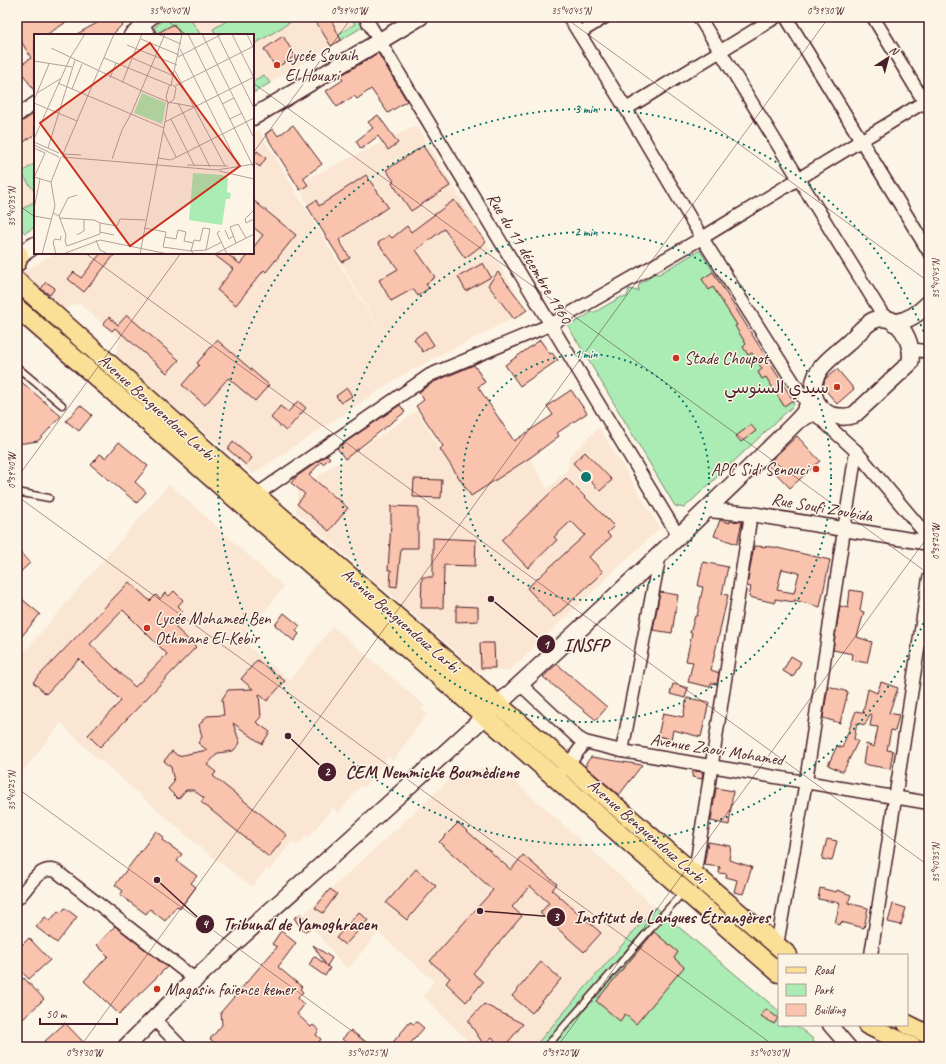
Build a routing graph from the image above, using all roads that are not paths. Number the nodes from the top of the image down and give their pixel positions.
1 (153, 17) edge
2 (365, 17) edge
3 (420, 17) edge
4 (569, 17) edge
5 (605, 17) edge
6 (699, 17) edge
7 (776, 17) edge
8 (786, 17) edge
9 (873, 17) edge
10 (143, 26) edge
11 (579, 33) junction
12 (131, 34) edge
13 (379, 41) junction
14 (720, 51) junction
15 (928, 103) edge
16 (34, 104) edge
17 (626, 109) junction
18 (17, 116) edge
19 (254, 117) edge
20 (863, 141) junction
21 (799, 179) junction
22 (702, 238) junction
23 (34, 240) edge
24 (34, 246) edge
25 (929, 252) edge
26 (18, 255) edge
27 (17, 281) edge
28 (929, 304) edge
29 (17, 308) edge
30 (917, 314) junction
31 (890, 321) junction
32 (550, 325) junction
33 (910, 346) junction
34 (929, 352) edge
35 (17, 367) edge
36 (812, 404) junction
37 (62, 405) dead end
38 (854, 415) junction
39 (837, 433) junction
40 (856, 450) junction
41 (17, 492) edge
42 (256, 495) junction
43 (49, 498) dead end
44 (708, 510) junction
45 (751, 514) junction
46 (844, 530) junction
47 (679, 537) junction
48 (929, 538) edge
49 (929, 543) edge
50 (660, 554) junction
51 (929, 578) edge
52 (520, 684) junction
53 (492, 710) junction
54 (585, 742) junction
55 (622, 750) junction
56 (569, 764) junction
57 (711, 766) junction
58 (558, 779) junction
59 (806, 781) junction
60 (894, 798) junction
61 (929, 803) edge
62 (695, 872) junction
63 (685, 890) junction
64 (17, 899) edge
65 (783, 950) edge
66 (871, 954) edge
67 (778, 972) edge
68 (196, 980) junction
69 (154, 1019) junction
70 (908, 1024) edge
71 (831, 1026) edge
72 (869, 1026) edge
73 (929, 1035) edge
74 (126, 1047) edge
75 (181, 1047) edge
76 (546, 1047) edge
77 (849, 1047) edge
78 (913, 1047) edge

1 - 10 street
2 - 13 street, Rue du 11 décembre 1960
3 - 13 main road
4 - 11 street
5 - 11 street
6 - 14 street
7 - 14 street
8 - 20 street
9 - 15 street
10 - 12 street
11 - 17 street
13 - 19 main road
13 - 32 street, Rue du 11 décembre 1960
14 - 17 street
14 - 21 street
15 - 20 street
16 - 18 street
17 - 22 street
20 - 21 street
20 - 25 street
21 - 22 street
21 - 31 street
22 - 32 street
22 - 36 street
23 - 26 main road
24 - 26 main road
27 - 42 main road, Avenue Benguendouz Larbi
28 - 30 main road
29 - 53 main road
30 - 31 main road
30 - 33 main road
31 - 33 main road
31 - 36 main road
32 - 42 street
32 - 47 street, Rue du 11 décembre 1960
33 - 34 street
33 - 38 main road
35 - 37 lane
36 - 38 main road
36 - 39 street
36 - 44 main road
38 - 39 street
39 - 40 street
40 - 46 street
40 - 48 street
41 - 43 lane
42 - 53 main road, Avenue Benguendouz Larbi
44 - 45 street, Rue Soufi Zoubida
44 - 47 main road
45 - 46 street, Rue Soufi Zoubida
45 - 57 street
46 - 49 street, Rue Soufi Zoubida
46 - 59 street
47 - 50 main road
50 - 52 main road
50 - 55 street
51 - 60 street
52 - 53 main road
52 - 54 street, Avenue Zaoui Mohamed
53 - 56 main road, Avenue Benguendouz Larbi
53 - 58 main road
53 - 68 main road
54 - 55 street, Avenue Zaoui Mohamed
54 - 56 street
55 - 57 street, Avenue Zaoui Mohamed
56 - 58 street
56 - 62 main road, Avenue Benguendouz Larbi
57 - 59 street, Avenue Zaoui Mohamed
57 - 62 street
58 - 63 main road
59 - 60 street, Avenue Zaoui Mohamed
59 - 65 street
60 - 61 street, Avenue Zaoui Mohamed
60 - 66 street
62 - 65 main road, Avenue Benguendouz Larbi
63 - 67 main road
63 - 76 lane
64 - 68 street
68 - 69 main road
69 - 74 main road
69 - 75 street
70 - 73 main road
71 - 77 street
72 - 78 main road

